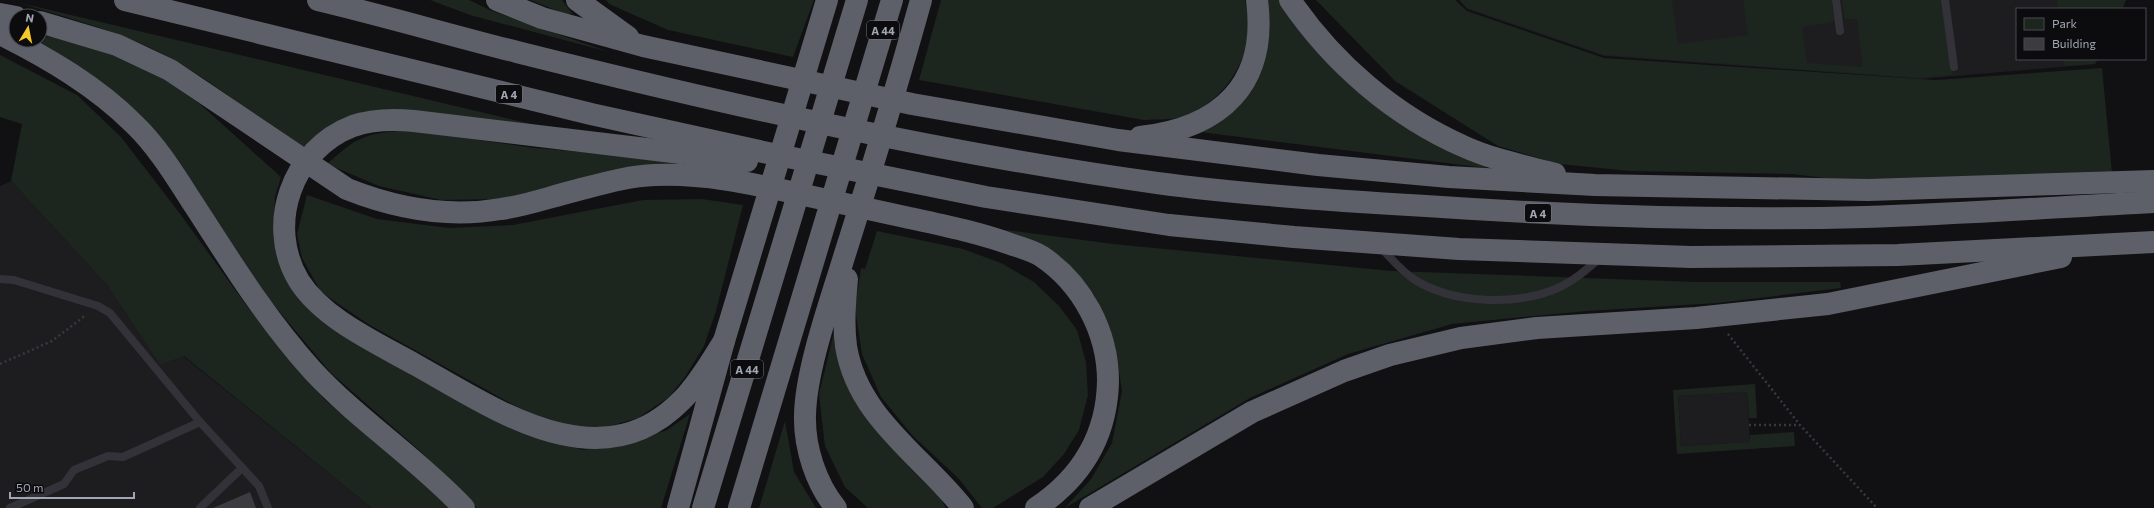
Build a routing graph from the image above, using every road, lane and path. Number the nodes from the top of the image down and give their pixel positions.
1 (125, 0) edge
2 (318, 0) edge
3 (497, 0) edge
4 (577, 0) edge
5 (827, 0) edge
6 (857, 0) edge
7 (892, 0) edge
8 (922, 0) edge
9 (1257, 0) edge
10 (1290, 0) edge
11 (1836, 0) edge
12 (1945, 0) edge
13 (48, 24) edge
14 (1840, 31) dead end
15 (0, 34) edge
16 (643, 46) junction
17 (1954, 66) dead end
18 (1118, 140) junction
19 (895, 180) junction
20 (2154, 181) edge
21 (1595, 185) junction
22 (2154, 202) edge
23 (849, 242) junction
24 (2154, 242) edge
25 (1376, 243) junction
26 (2111, 244) junction
27 (1604, 255) junction
28 (0, 279) edge
29 (98, 306) junction
30 (1724, 328) dead end
31 (724, 341) junction
32 (0, 364) edge
33 (200, 422) junction
34 (1749, 425) dead end
35 (1800, 425) junction
36 (242, 468) junction
37 (10, 508) edge
38 (200, 508) edge
39 (268, 508) edge
40 (464, 508) edge
41 (678, 508) edge
42 (703, 508) edge
43 (739, 508) edge
44 (836, 508) edge
45 (963, 508) edge
46 (1036, 508) edge
47 (1090, 508) edge
48 (1877, 508) edge

1 - 19 highway, A 4
2 - 22 highway, A 4
3 - 16 highway
4 - 16 highway
5 - 31 highway
6 - 42 highway, A 44
7 - 43 highway, A 44
8 - 23 highway
9 - 18 highway
10 - 21 highway
11 - 14 lane
12 - 17 lane
13 - 46 highway
15 - 40 highway
16 - 18 highway
18 - 21 highway
19 - 25 highway, A 4
19 - 31 highway
20 - 21 highway
23 - 44 highway
23 - 45 highway
24 - 26 highway, A 4
25 - 27 highway, A 4
25 - 27 lane
26 - 27 highway, A 4
26 - 47 highway
28 - 29 lane
29 - 32 path
29 - 33 lane
30 - 35 path
31 - 41 highway
33 - 36 lane
33 - 37 lane
34 - 35 path
35 - 48 path
36 - 38 lane
36 - 39 lane

